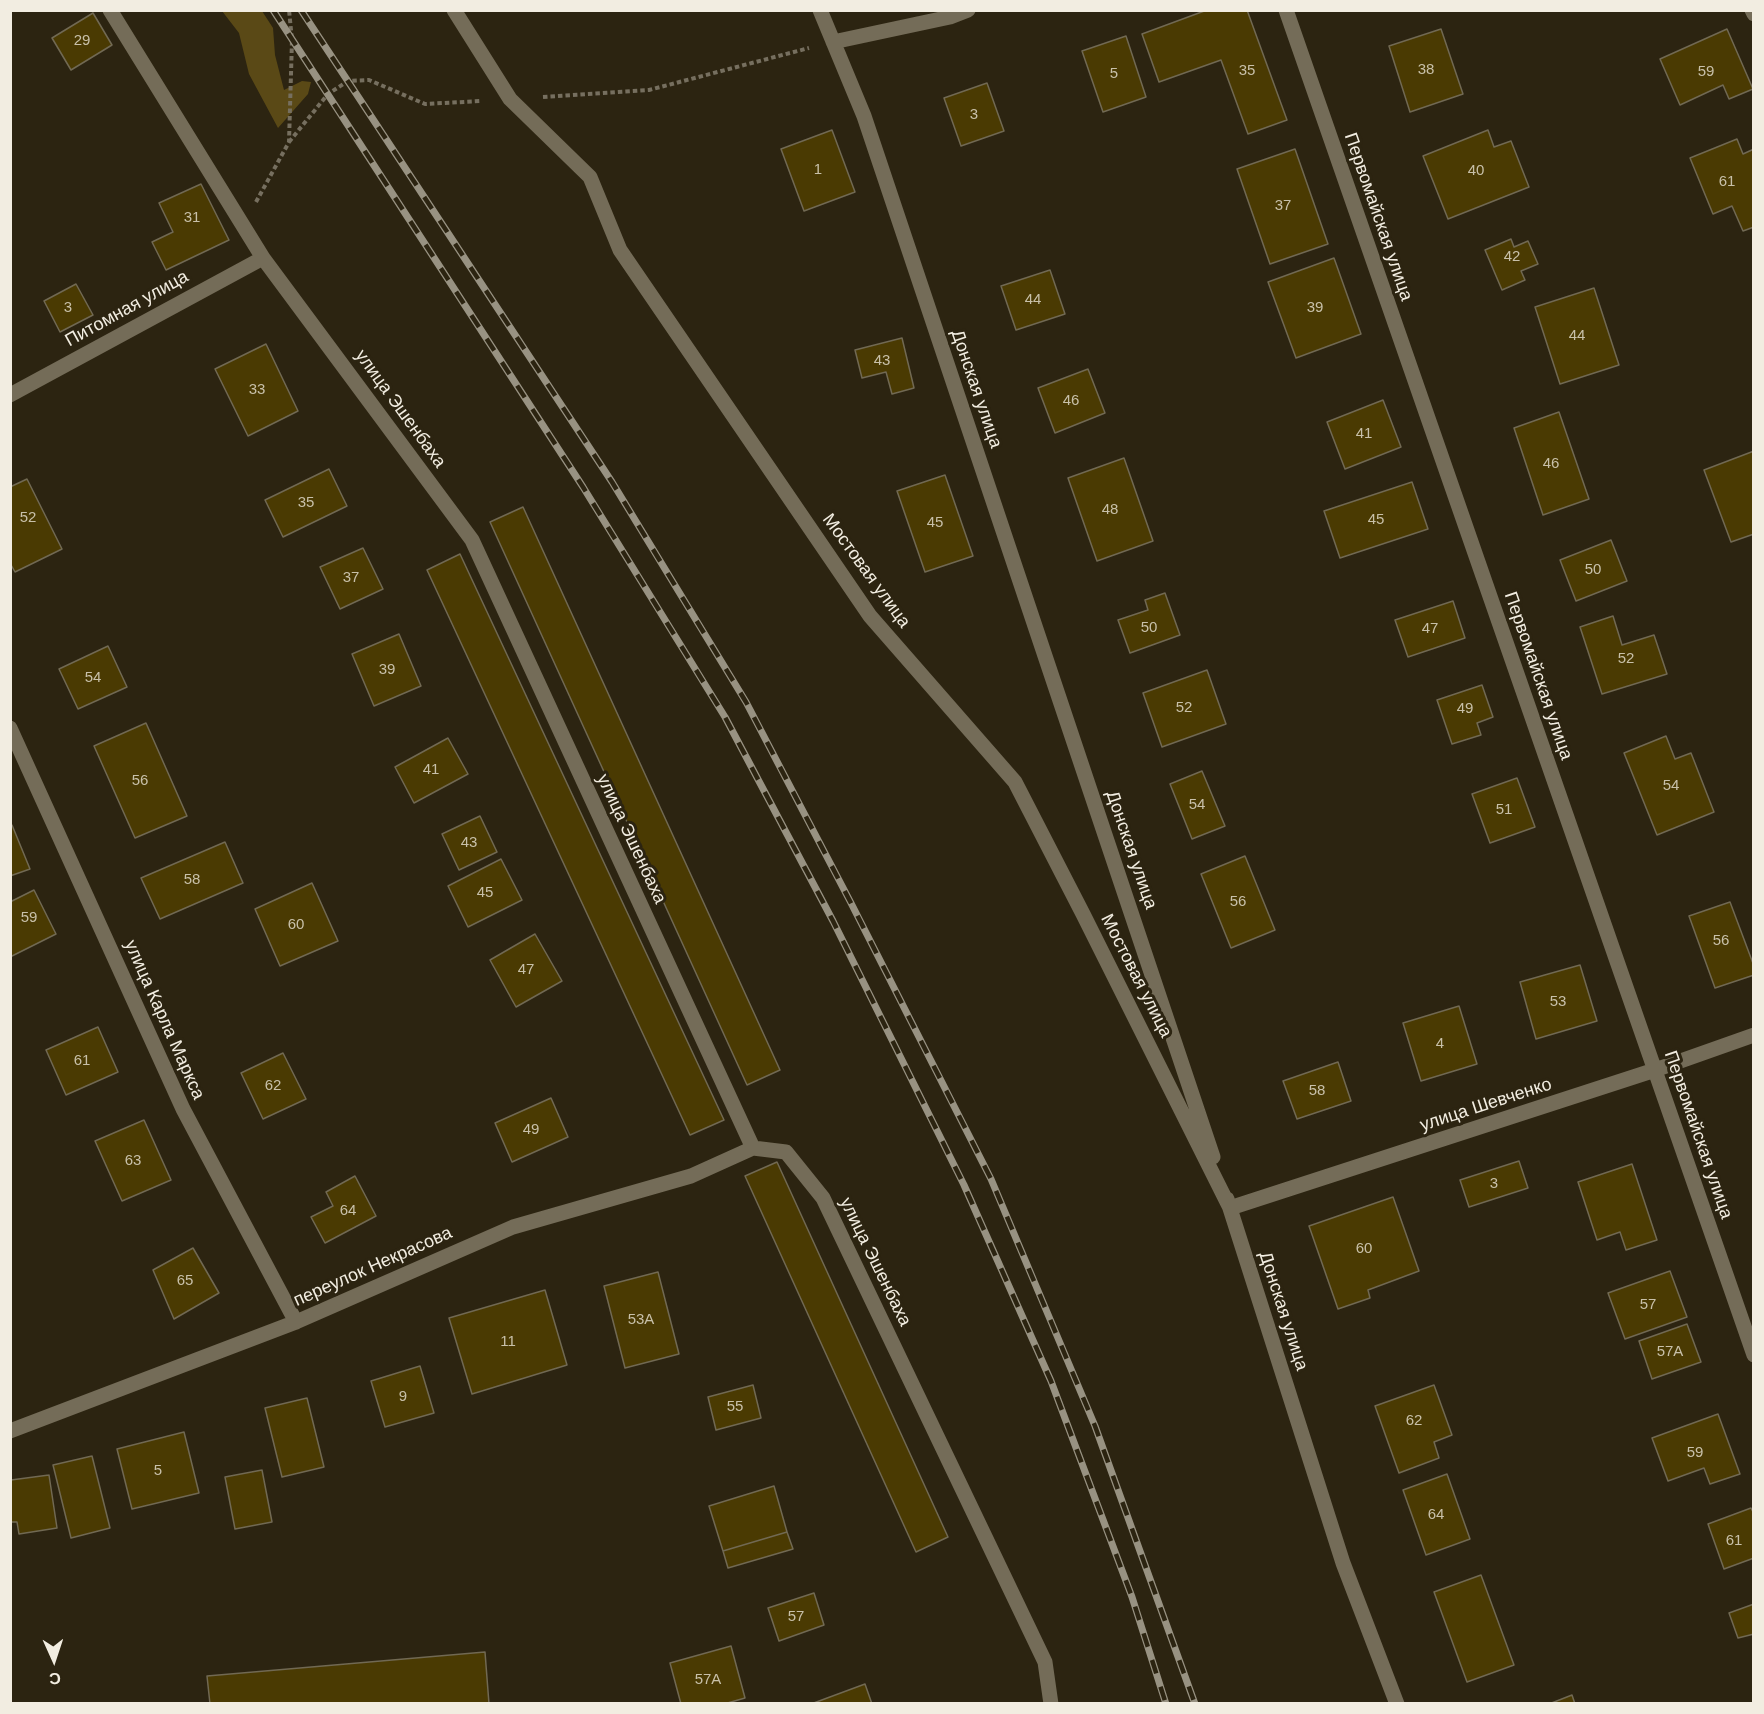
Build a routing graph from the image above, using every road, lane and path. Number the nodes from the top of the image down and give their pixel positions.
1 (110, 10) edge
2 (289, 10) edge
3 (454, 10) edge
4 (820, 10) edge
5 (968, 10) edge
6 (1286, 10) edge
7 (833, 42) junction
8 (510, 99) junction
9 (289, 142) junction
10 (243, 225) junction
11 (263, 258) junction
12 (10, 395) edge
13 (10, 728) edge
14 (1754, 1035) edge
15 (1654, 1070) junction
16 (753, 1148) junction
17 (1230, 1208) junction
18 (296, 1322) junction
19 (1754, 1355) edge
20 (10, 1431) edge
21 (1051, 1704) edge
22 (1397, 1704) edge

1 - 10 street, улица Эшенбаха
2 - 9 path
3 - 8 street, Мостовая улица
4 - 7 street, Донская улица
5 - 7 street
6 - 15 street, Первомайская улица
7 - 8 path
7 - 17 street, Донская улица
8 - 9 path
8 - 17 street, Мостовая улица
9 - 10 path
10 - 11 street, улица Эшенбаха
11 - 12 street, Питомная улица
11 - 16 street, улица Эшенбаха
13 - 18 street, улица Карла Маркса
14 - 15 street, улица Шевченко
15 - 17 street, улица Шевченко
15 - 19 street, Первомайская улица
16 - 18 street, переулок Некрасова
16 - 21 street, улица Эшенбаха
17 - 22 street, Донская улица
18 - 20 street, переулок Некрасова

